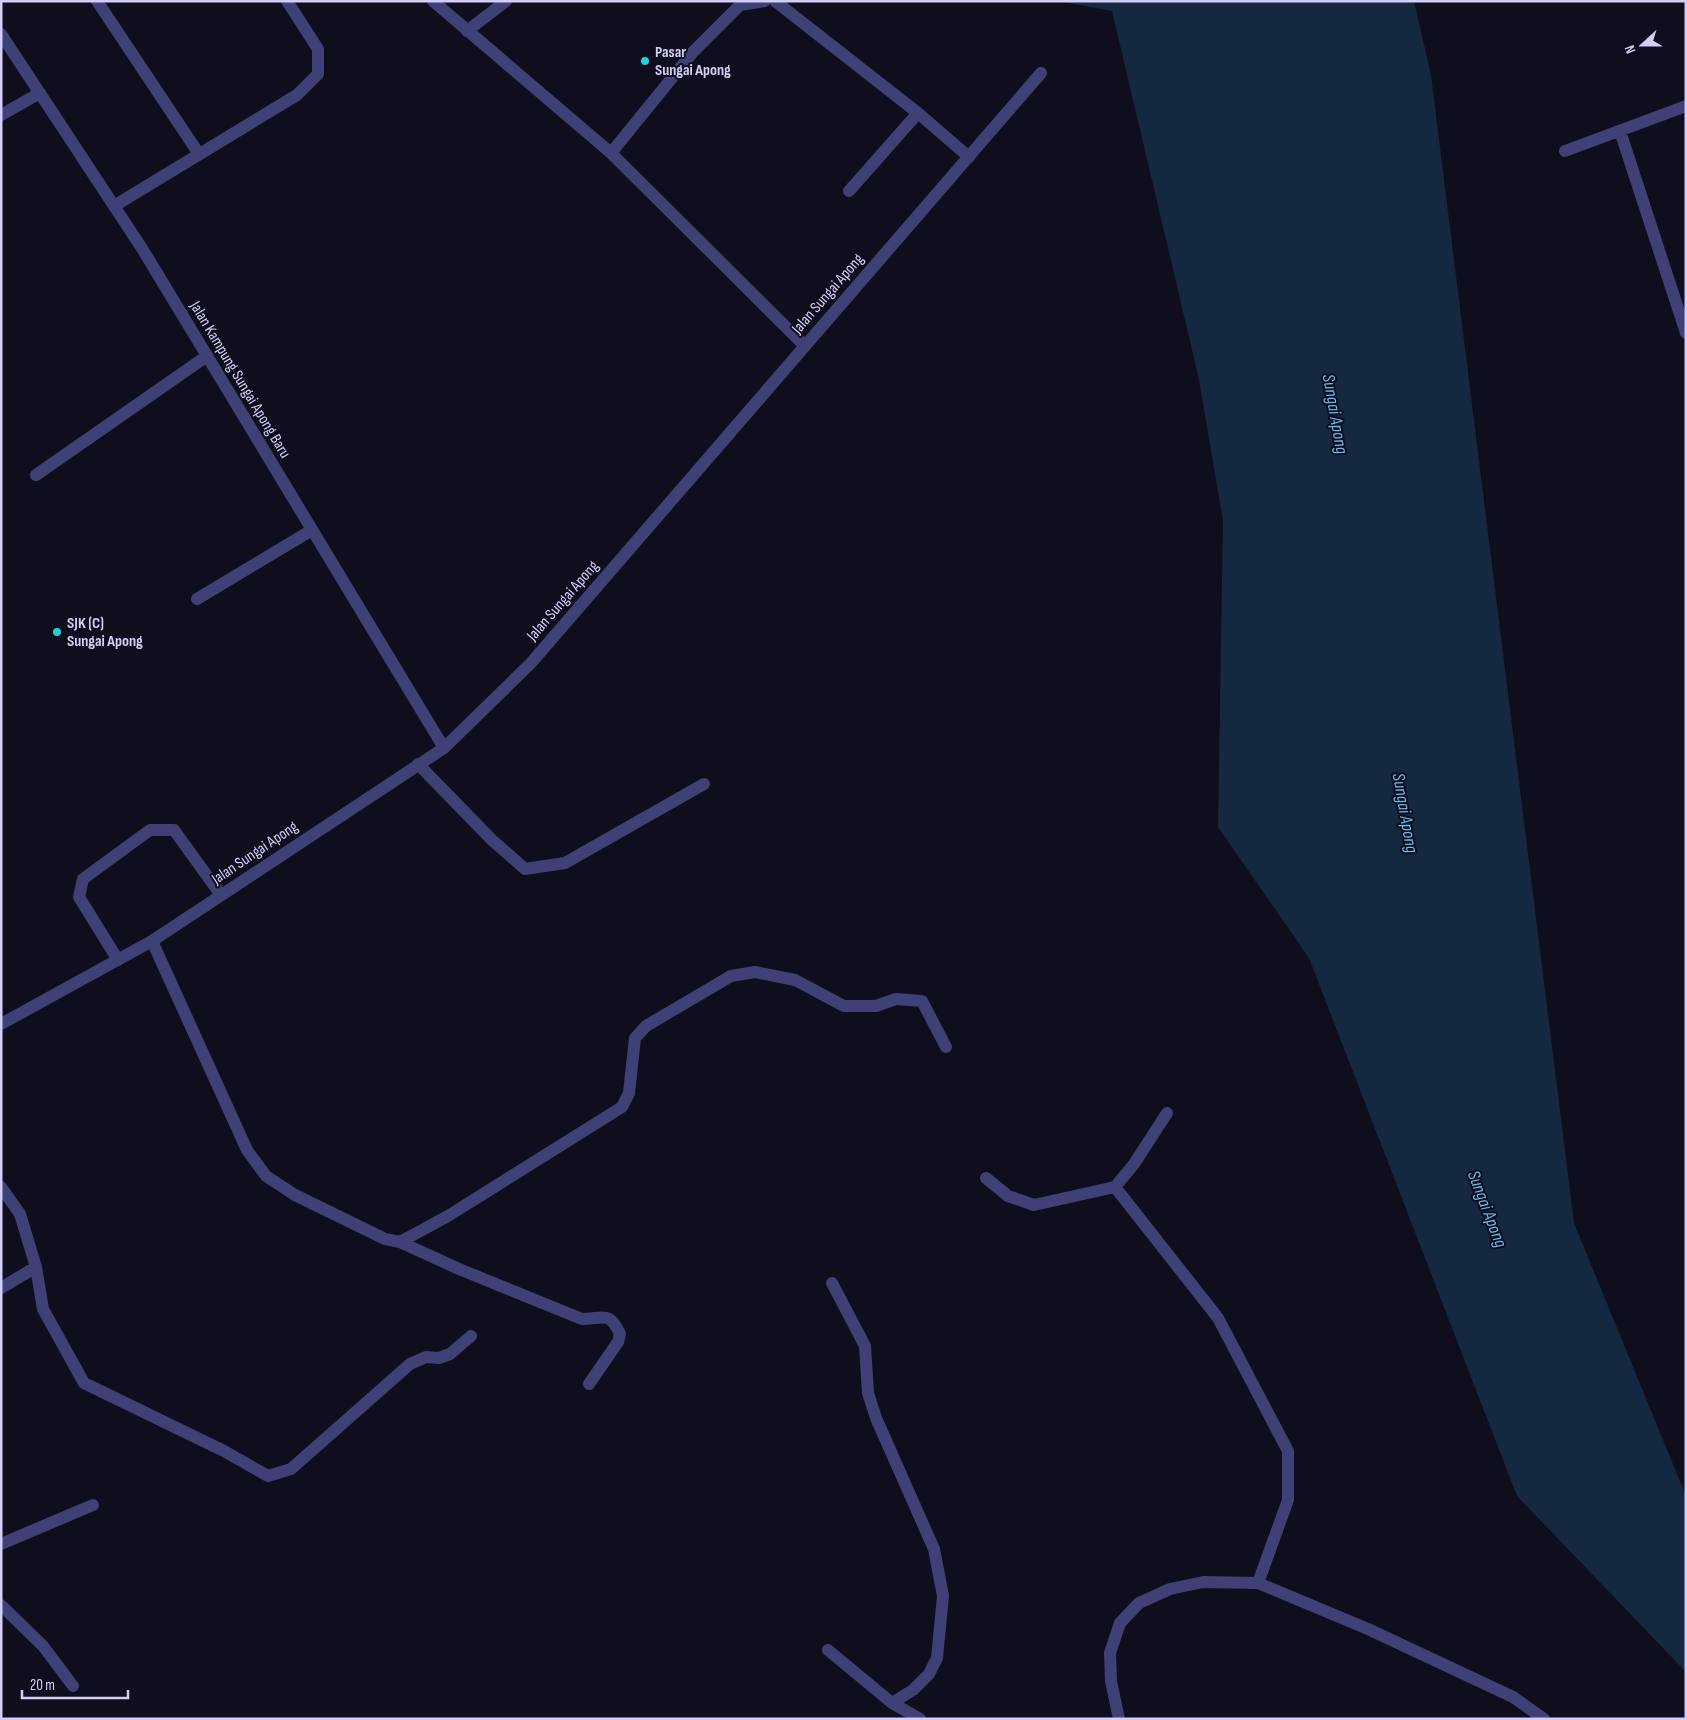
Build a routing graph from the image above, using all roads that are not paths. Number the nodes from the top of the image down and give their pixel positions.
1 (97, 1) edge
2 (287, 1) edge
3 (433, 1) edge
4 (506, 1) edge
5 (764, 1) edge
6 (775, 1) edge
7 (468, 31) junction
8 (1, 34) edge
9 (1041, 73) dead end
10 (40, 92) junction
11 (1686, 106) edge
12 (918, 113) junction
13 (1, 115) edge
14 (1620, 131) junction
15 (1565, 152) dead end
16 (611, 153) junction
17 (199, 154) junction
18 (969, 157) junction
19 (849, 191) dead end
20 (114, 206) junction
21 (1686, 333) edge
22 (805, 346) junction
23 (207, 356) junction
24 (36, 475) dead end
25 (312, 530) junction
26 (196, 599) dead end
27 (444, 748) junction
28 (418, 764) junction
29 (704, 784) dead end
30 (221, 895) junction
31 (152, 941) junction
32 (118, 960) junction
33 (1, 1024) edge
34 (946, 1047) dead end
35 (1167, 1113) dead end
36 (986, 1178) dead end
37 (1, 1187) edge
38 (1114, 1187) junction
39 (400, 1242) junction
40 (36, 1267) junction
41 (832, 1283) dead end
42 (1, 1288) edge
43 (470, 1336) dead end
44 (589, 1384) dead end
45 (93, 1505) dead end
46 (1, 1544) edge
47 (1258, 1583) junction
48 (1, 1605) edge
49 (828, 1650) dead end
50 (73, 1686) dead end
51 (892, 1703) junction
52 (920, 1719) edge
53 (1119, 1719) edge
54 (1544, 1719) edge

1 - 17 street
2 - 17 street
3 - 7 street
4 - 7 street
5 - 16 street
6 - 12 street
7 - 16 street
8 - 10 street, Jalan Kampung Sungai Apong Baru
9 - 18 street, Jalan Sungai Apong
10 - 13 street
10 - 20 street, Jalan Kampung Sungai Apong Baru
11 - 14 street
12 - 18 street
12 - 19 street
14 - 15 street
14 - 21 street
16 - 22 street
17 - 20 street
18 - 22 street, Jalan Sungai Apong
20 - 23 street, Jalan Kampung Sungai Apong Baru
22 - 27 street, Jalan Sungai Apong
23 - 24 street
23 - 25 street, Jalan Kampung Sungai Apong Baru
25 - 26 street
25 - 27 street, Jalan Kampung Sungai Apong Baru
27 - 28 street, Jalan Sungai Apong
28 - 29 street
28 - 30 street, Jalan Sungai Apong
30 - 31 street, Jalan Sungai Apong
30 - 32 street
31 - 32 street, Jalan Sungai Apong
31 - 39 street
32 - 33 street, Jalan Sungai Apong
34 - 39 street
35 - 38 street
36 - 38 street
37 - 40 street
38 - 47 street
39 - 44 street
40 - 42 street
40 - 43 street
41 - 51 street
45 - 46 street
47 - 53 street
47 - 54 street
48 - 50 street
49 - 51 street
51 - 52 street

